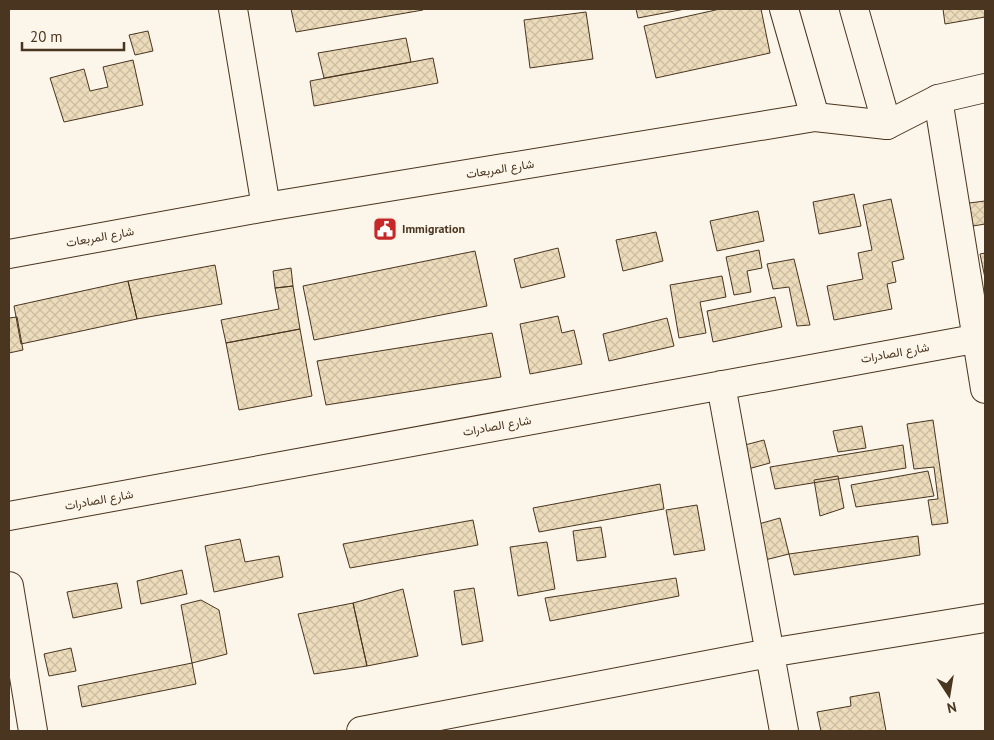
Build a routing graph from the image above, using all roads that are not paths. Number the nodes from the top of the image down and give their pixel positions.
1 (233, 9) edge
2 (784, 9) edge
3 (854, 9) edge
4 (985, 88) edge
5 (938, 98) junction
6 (815, 117) junction
7 (887, 125) junction
8 (266, 207) junction
9 (9, 254) edge
10 (981, 337) edge
11 (721, 385) junction
12 (985, 389) edge
13 (9, 516) edge
14 (9, 586) edge
15 (985, 618) edge
16 (769, 653) junction
17 (33, 731) edge
18 (361, 731) edge
19 (784, 731) edge

1 - 8 street
2 - 6 street
3 - 7 street
4 - 5 street
5 - 7 street
5 - 10 street
6 - 7 street, شارع المربعات
6 - 8 street, شارع المربعات
8 - 9 street, شارع المربعات
10 - 11 street, شارع الصادرات
10 - 12 street
11 - 13 street, شارع الصادرات
11 - 16 street
14 - 17 street
15 - 16 street
16 - 18 street
16 - 19 street

